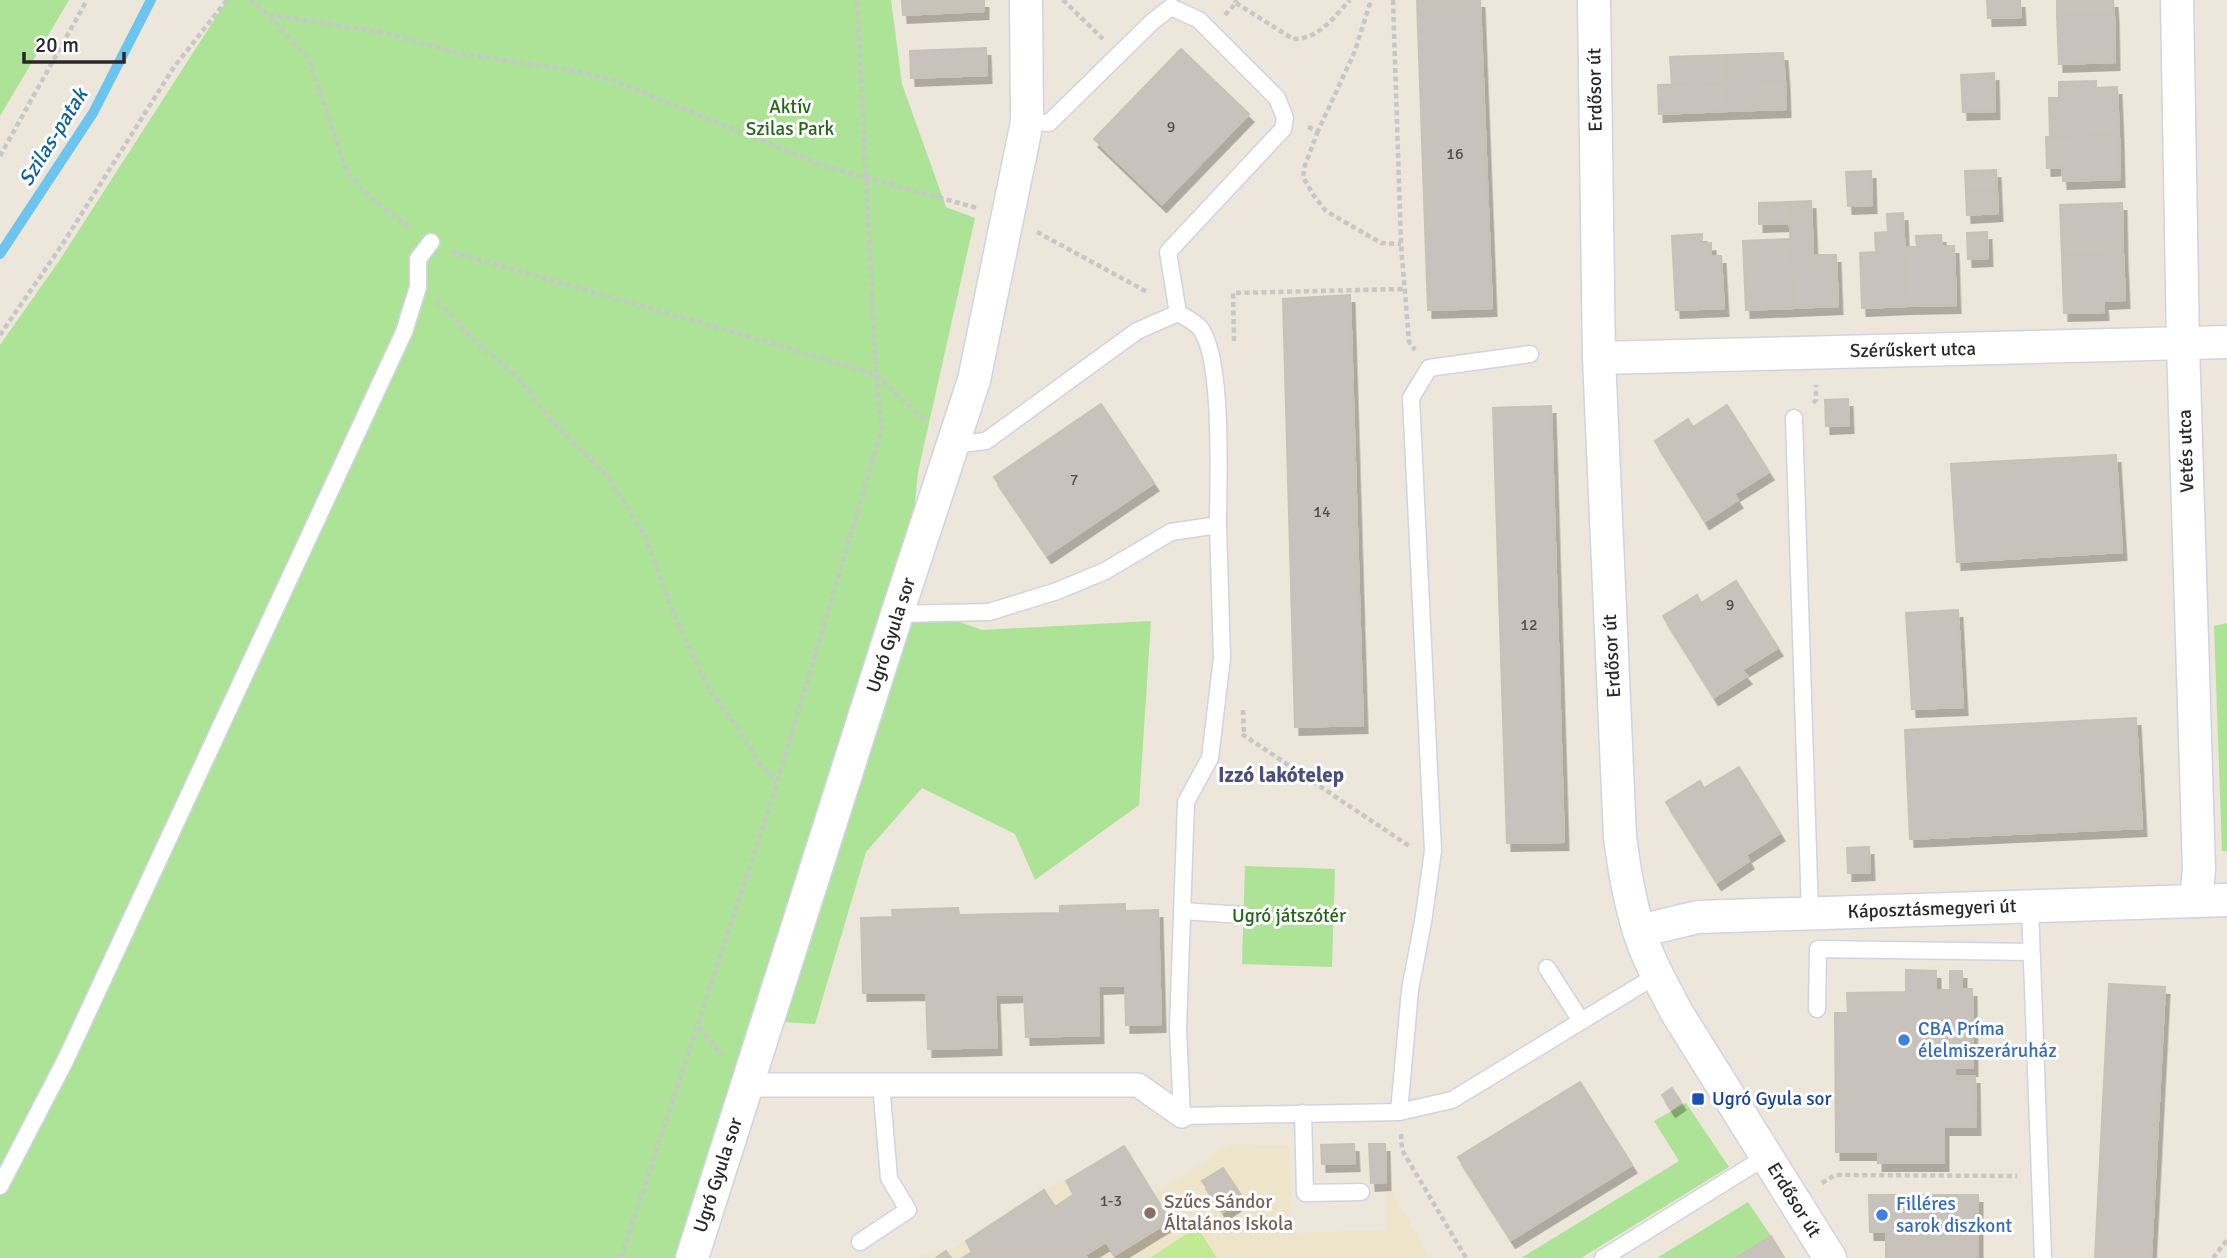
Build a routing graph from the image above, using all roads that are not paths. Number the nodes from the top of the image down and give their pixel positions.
1 (1026, 0) edge
2 (1594, 0) edge
3 (2177, 0) edge
4 (1172, 4) edge
5 (1027, 122) junction
6 (431, 242) road end
7 (1178, 313) junction
8 (2227, 342) edge
9 (2183, 344) junction
10 (1530, 354) dead end
11 (1599, 359) junction
12 (1794, 418) dead end
13 (953, 445) junction
14 (1218, 525) junction
15 (897, 614) junction
16 (2212, 901) edge
17 (2030, 907) junction
18 (1182, 911) junction
19 (1810, 912) junction
20 (1243, 915) dead end
21 (1639, 931) junction
22 (2031, 952) junction
23 (1547, 968) dead end
24 (1657, 975) junction
25 (1817, 1009) dead end
26 (1581, 1021) junction
27 (881, 1084) junction
28 (747, 1085) junction
29 (1399, 1112) junction
30 (1304, 1114) junction
31 (1182, 1116) junction
32 (1767, 1156) junction
33 (0, 1186) edge
34 (1361, 1192) dead end
35 (860, 1242) dead end
36 (692, 1258) edge
37 (1603, 1258) edge
38 (1830, 1258) edge
39 (2043, 1258) edge

1 - 5 street, Ugró Gyula sor
2 - 11 street, Erdősor út
3 - 9 street, Vetés utca
4 - 5 lane
4 - 7 lane
5 - 13 street, Ugró Gyula sor
6 - 33 lane
7 - 13 lane
7 - 14 lane
8 - 9 street, Szérűskert utca
9 - 11 street, Szérűskert utca
9 - 16 street, Vetés utca
10 - 29 lane
11 - 21 street, Erdősor út
12 - 19 lane
13 - 15 street, Ugró Gyula sor
14 - 15 lane
14 - 18 lane
15 - 28 street, Ugró Gyula sor
16 - 17 street, Káposztásmegyeri út
17 - 19 street, Káposztásmegyeri út
17 - 22 lane
18 - 20 lane
18 - 31 lane
19 - 21 street, Káposztásmegyeri út
21 - 24 street, Erdősor út
22 - 25 lane
22 - 39 lane
23 - 26 lane
24 - 26 lane
24 - 32 street, Erdősor út
26 - 29 lane
27 - 28 street
27 - 31 street
27 - 35 lane
28 - 36 street, Ugró Gyula sor
29 - 30 lane
30 - 31 lane
30 - 34 lane
32 - 37 lane
32 - 38 street, Erdősor út

